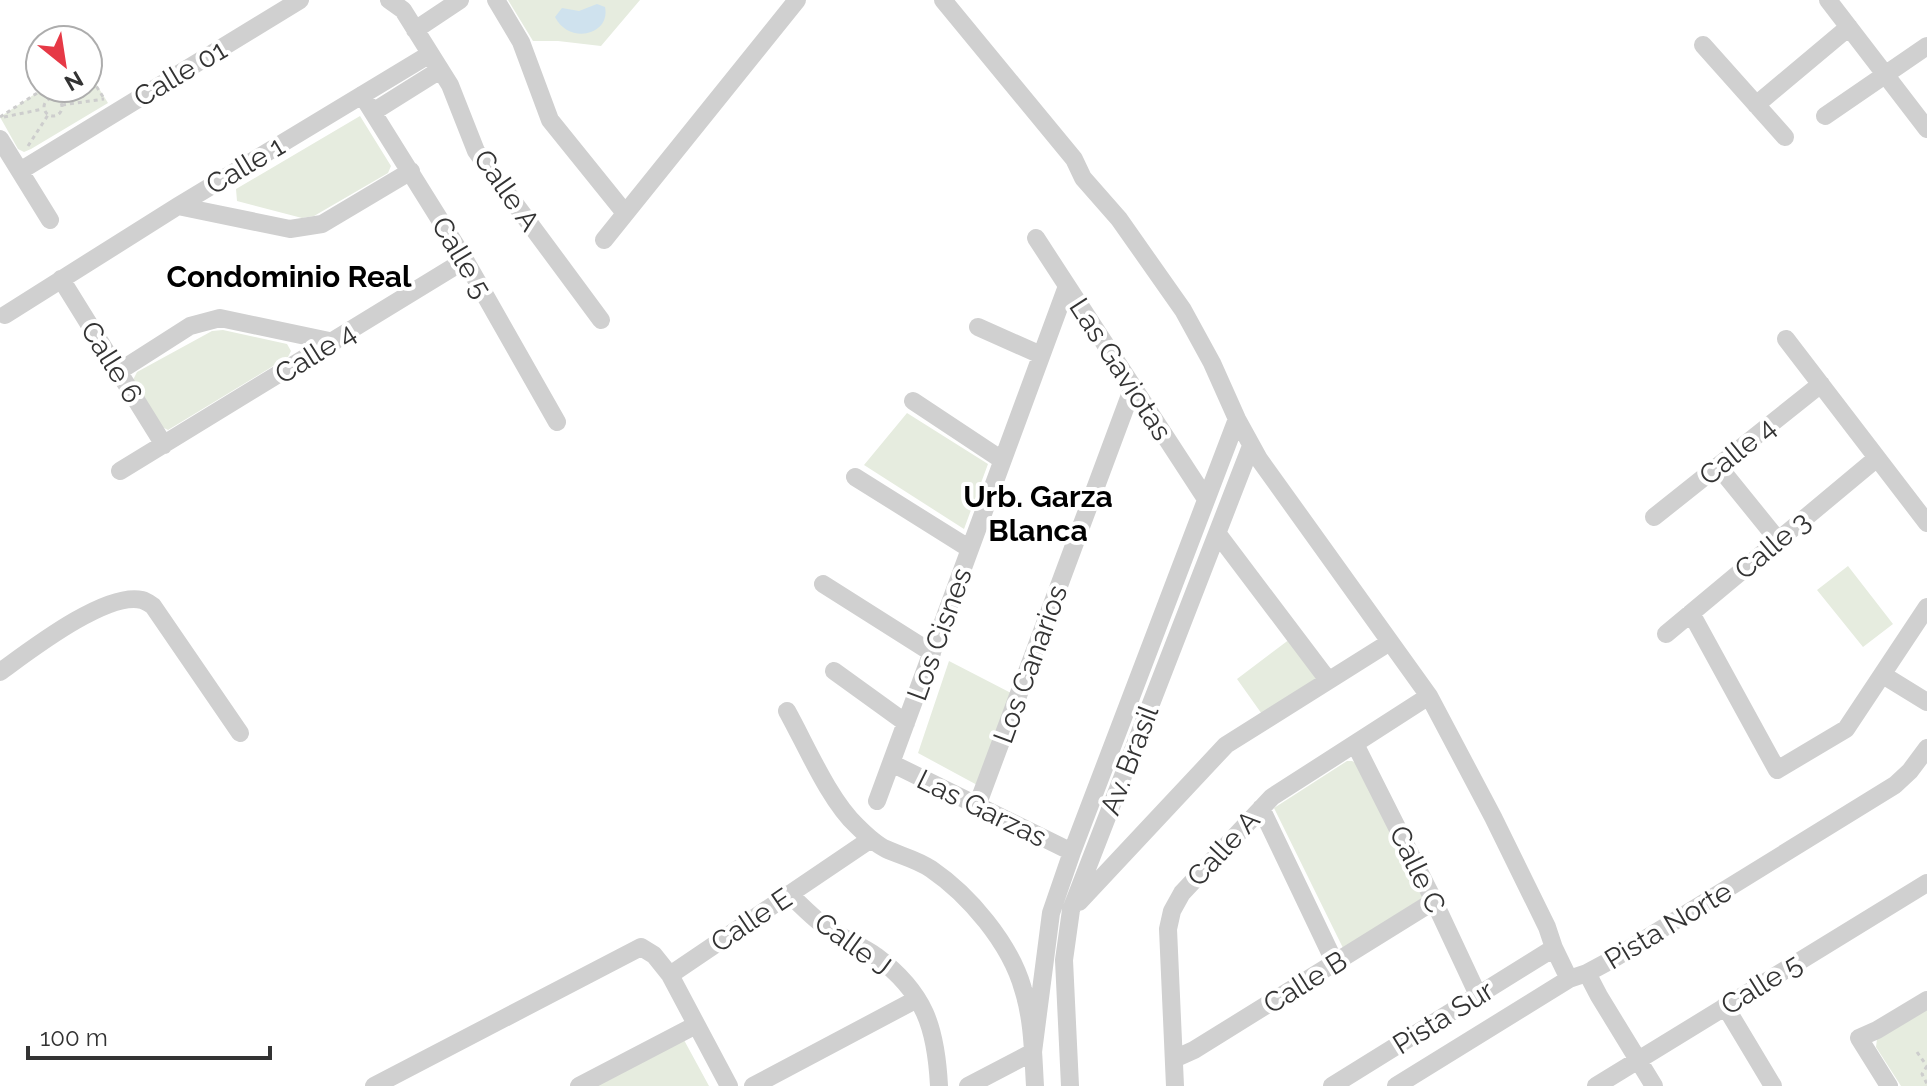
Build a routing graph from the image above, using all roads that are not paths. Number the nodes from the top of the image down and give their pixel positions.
1 (300, 0) edge
2 (460, 0) edge
3 (496, 0) edge
4 (797, 0) edge
5 (943, 0) edge
6 (1835, 2) edge
7 (403, 3) edge
8 (1849, 27) junction
9 (415, 30) junction
10 (1703, 45) dead end
11 (1927, 46) edge
12 (435, 62) junction
13 (1886, 75) junction
14 (362, 95) junction
15 (1756, 105) junction
16 (373, 112) junction
17 (1825, 116) dead end
18 (1927, 129) edge
19 (1785, 137) dead end
20 (0, 139) edge
21 (20, 171) junction
22 (411, 171) junction
23 (178, 206) junction
24 (625, 213) junction
25 (50, 220) dead end
26 (1036, 238) dead end
27 (604, 240) dead end
28 (465, 260) junction
29 (61, 279) junction
30 (1067, 286) junction
31 (5, 315) dead end
32 (601, 320) dead end
33 (978, 327) dead end
34 (1786, 339) dead end
35 (334, 342) junction
36 (1041, 355) junction
37 (118, 372) junction
38 (1821, 384) junction
39 (1133, 387) junction
40 (913, 401) dead end
41 (1237, 419) junction
42 (557, 422) dead end
43 (164, 445) junction
44 (1251, 446) junction
45 (1877, 458) junction
46 (1002, 460) junction
47 (1718, 466) junction
48 (120, 471) dead end
49 (855, 477) dead end
50 (1206, 499) junction
51 (1654, 517) dead end
52 (1927, 523) edge
53 (1217, 533) junction
54 (1778, 540) junction
55 (970, 549) junction
56 (823, 584) dead end
57 (1927, 607) edge
58 (1691, 613) junction
59 (1666, 634) dead end
60 (1390, 642) junction
61 (932, 653) junction
62 (834, 671) dead end
63 (0, 672) edge
64 (1883, 675) junction
65 (1328, 680) junction
66 (1429, 696) junction
67 (1927, 702) edge
68 (787, 711) dead end
69 (906, 723) junction
70 (240, 733) dead end
71 (1355, 744) junction
72 (1927, 748) edge
73 (891, 763) junction
74 (877, 801) dead end
75 (977, 806) junction
76 (1261, 808) junction
77 (871, 839) junction
78 (1072, 852) junction
79 (1927, 883) edge
80 (789, 894) junction
81 (1434, 901) junction
82 (1071, 910) junction
83 (1554, 948) junction
84 (1335, 963) junction
85 (1587, 973) junction
86 (670, 975) junction
87 (1569, 979) junction
88 (1478, 995) junction
89 (917, 999) junction
90 (1927, 1000) edge
91 (1725, 1006) junction
92 (696, 1025) junction
93 (1033, 1052) junction
94 (1174, 1059) junction
95 (1638, 1060) junction
96 (374, 1086) edge
97 (579, 1086) edge
98 (729, 1086) edge
99 (753, 1086) edge
100 (939, 1086) edge
101 (968, 1086) edge
102 (1035, 1086) edge
103 (1070, 1086) edge
104 (1175, 1086) edge
105 (1332, 1086) edge
106 (1396, 1086) edge
107 (1596, 1086) edge
108 (1654, 1086) edge
109 (1773, 1086) edge
110 (1889, 1086) edge

1 - 21 street, Calle 01
2 - 9 street
3 - 24 street
4 - 24 street
5 - 41 street
6 - 8 street
7 - 9 street, Calle A
8 - 13 street
8 - 15 street
9 - 12 street, Calle A
10 - 15 street
11 - 13 street
12 - 14 street, Calle 1
12 - 16 street
12 - 32 street, Calle A
13 - 17 street
13 - 18 street
14 - 16 street, Calle 5
14 - 23 street, Calle 1
15 - 19 street
16 - 22 street, Calle 5
20 - 21 street
21 - 25 street
22 - 23 street
22 - 28 street, Calle 5
23 - 29 street, Calle 1
24 - 27 street
26 - 30 street, Las Gaviotas
28 - 35 street, Calle 4
28 - 42 street, Calle 5
29 - 31 street, Calle 1
29 - 37 street, Calle 6
30 - 36 street, Los Cisnes
30 - 39 street, Las Gaviotas
33 - 36 street
34 - 38 street
35 - 37 street
35 - 43 street, Calle 4
36 - 46 street, Los Cisnes
37 - 43 street, Calle 6
38 - 45 street
38 - 47 street, Calle 4
39 - 50 street, Las Gaviotas
39 - 75 street, Los Canarios
40 - 46 street
41 - 44 street
41 - 50 street, Av. Brasil
43 - 48 street, Calle 4
44 - 53 street, Av. Brasil
44 - 60 street
45 - 52 street
45 - 54 street, Calle 3
46 - 55 street, Los Cisnes
47 - 51 street, Calle 4
47 - 54 street
49 - 55 street
50 - 78 street, Av. Brasil
53 - 65 street
53 - 82 street, Av. Brasil
54 - 58 street, Calle 3
55 - 61 street, Los Cisnes
56 - 61 street
57 - 64 street
58 - 59 street, Calle 3
58 - 64 street
60 - 65 street
60 - 66 street
61 - 69 street, Los Cisnes
62 - 69 street
63 - 70 street
64 - 67 street
65 - 82 street
66 - 71 street, Calle A
66 - 83 street
68 - 77 street
69 - 73 street, Los Cisnes
71 - 76 street, Calle A
71 - 81 street, Calle C
72 - 85 street, Pista Norte
73 - 74 street, Los Cisnes
73 - 75 street, Las Garzas
75 - 78 street, Las Garzas
76 - 84 street
76 - 94 street, Calle A
77 - 80 street, Calle E
77 - 93 street
78 - 93 street, Av. Brasil
79 - 91 street, Calle 5
80 - 86 street, Calle E
80 - 89 street, Calle J
81 - 84 street, Calle B
81 - 88 street, Calle C
82 - 103 street, Av. Brasil
83 - 87 street
83 - 88 street, Pista Sur
84 - 94 street, Calle B
85 - 87 street, Pista Norte
85 - 95 street
86 - 92 street
86 - 96 street
87 - 106 street, Pista Norte
88 - 105 street, Pista Sur
89 - 99 street
89 - 100 street, Calle J
90 - 110 street
91 - 95 street, Calle 5
91 - 109 street
92 - 97 street
92 - 98 street
93 - 101 street
93 - 102 street
94 - 104 street, Calle A
95 - 107 street, Calle 5
95 - 108 street

